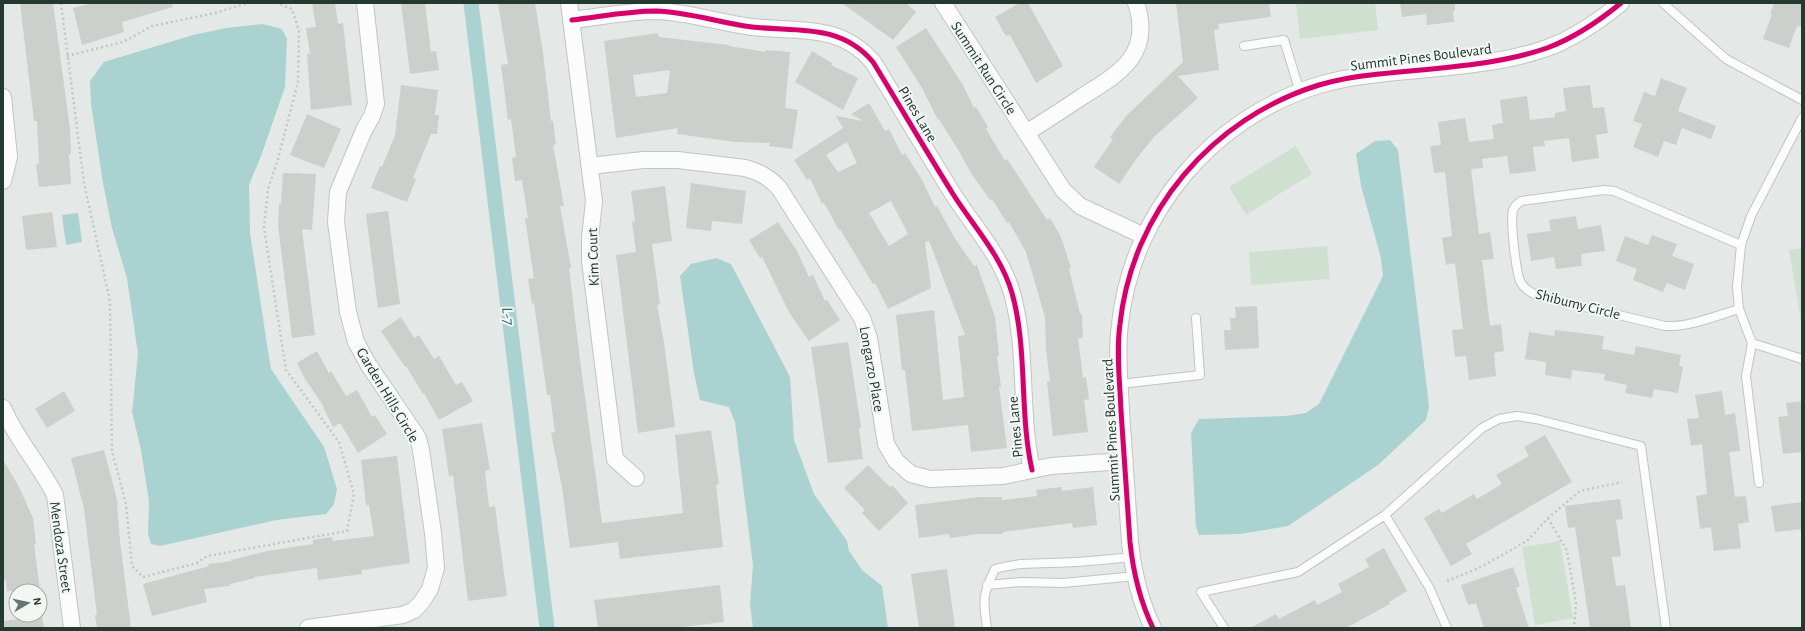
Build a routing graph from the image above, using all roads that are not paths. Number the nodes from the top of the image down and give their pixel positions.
1 (365, 3) edge
2 (569, 3) edge
3 (943, 3) edge
4 (1136, 3) edge
5 (1621, 3) edge
6 (1664, 3) edge
7 (572, 20) junction
8 (1244, 46) dead end
9 (1300, 92) junction
10 (3, 97) edge
11 (1802, 100) edge
12 (1801, 122) edge
13 (1026, 133) junction
14 (590, 166) junction
15 (3, 181) edge
16 (1144, 236) junction
17 (1741, 245) junction
18 (1739, 309) junction
19 (1196, 318) dead end
20 (1752, 343) junction
21 (1802, 359) edge
22 (1120, 384) junction
23 (3, 408) edge
24 (1125, 461) junction
25 (1032, 470) junction
26 (636, 478) dead end
27 (1759, 483) dead end
28 (1385, 515) junction
29 (1132, 558) junction
30 (1136, 576) junction
31 (987, 585) junction
32 (72, 628) edge
33 (308, 628) edge
34 (987, 628) edge
35 (1153, 628) edge
36 (1224, 628) edge
37 (1447, 628) edge
38 (1666, 628) edge

1 - 33 street, Garden Hills Circle
2 - 7 street, Kim Court
3 - 13 street, Summit Run Circle
4 - 13 street
5 - 9 street, Summit Pines Boulevard
6 - 11 lane
7 - 14 street, Kim Court
7 - 25 street, Pines Lane
8 - 9 lane
9 - 16 street, Summit Pines Boulevard
10 - 15 street
12 - 17 lane
13 - 16 street, Summit Run Circle
14 - 25 street, Longarzo Place
14 - 26 street, Kim Court
16 - 22 street, Summit Pines Boulevard
17 - 18 lane
17 - 18 lane, Shibumy Circle
18 - 20 lane
19 - 22 lane
20 - 21 lane
20 - 27 lane
22 - 24 street, Summit Pines Boulevard
23 - 32 street, Mendoza Street
24 - 25 street, Longarzo Place
24 - 29 street, Summit Pines Boulevard
28 - 36 lane
28 - 37 lane
28 - 38 lane
29 - 30 street, Summit Pines Boulevard
29 - 31 lane
30 - 31 lane
30 - 35 street, Summit Pines Boulevard
31 - 34 lane

